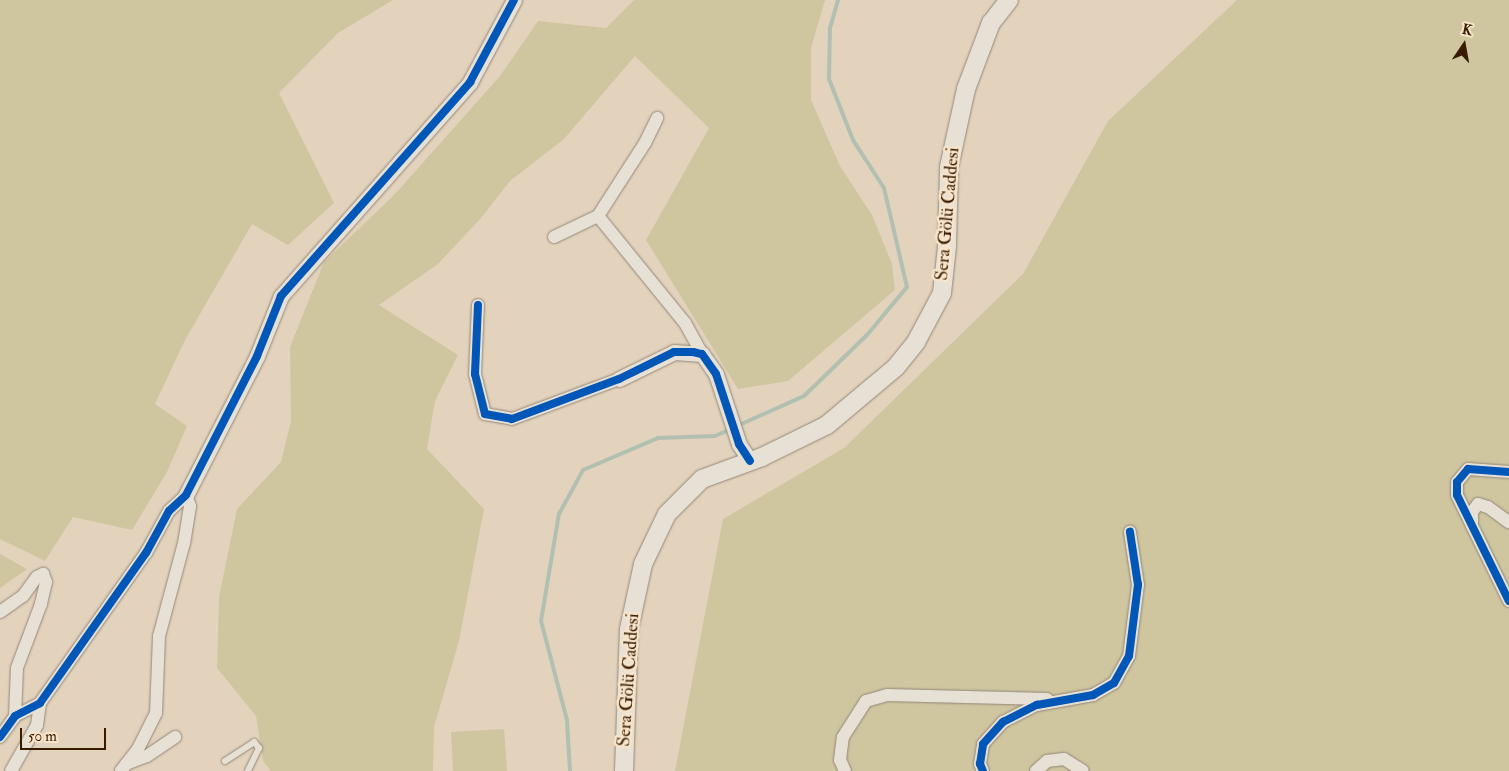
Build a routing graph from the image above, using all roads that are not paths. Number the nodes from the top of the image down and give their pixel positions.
1 (514, 0) edge
2 (1009, 0) edge
3 (657, 118) dead end
4 (598, 216) junction
5 (554, 237) dead end
6 (478, 305) dead end
7 (702, 354) junction
8 (619, 378) joint
9 (750, 461) junction
10 (1509, 472) edge
11 (186, 495) junction
12 (1509, 522) edge
13 (1472, 531) junction
14 (1130, 532) dead end
15 (1509, 601) edge
16 (0, 612) edge
17 (1069, 700) junction
18 (40, 703) junction
19 (15, 716) junction
20 (0, 737) edge
21 (175, 737) dead end
22 (225, 761) dead end
23 (122, 768) edge
24 (10, 771) edge
25 (248, 771) edge
26 (624, 771) edge
27 (845, 771) edge
28 (983, 771) edge
29 (1036, 771) edge
30 (1084, 771) edge

1 - 11 street
2 - 9 main road, Sera Gölü Caddesi
3 - 4 street
4 - 5 street
4 - 7 street
6 - 8 street
7 - 8 street
7 - 9 street
9 - 26 main road, Sera Gölü Caddesi
10 - 13 street
11 - 18 street
11 - 23 street
12 - 13 street
13 - 15 street
14 - 17 street
16 - 19 street
17 - 27 street
17 - 28 street
18 - 19 street
18 - 24 street
19 - 20 street
21 - 23 street
22 - 25 lane
29 - 30 street

